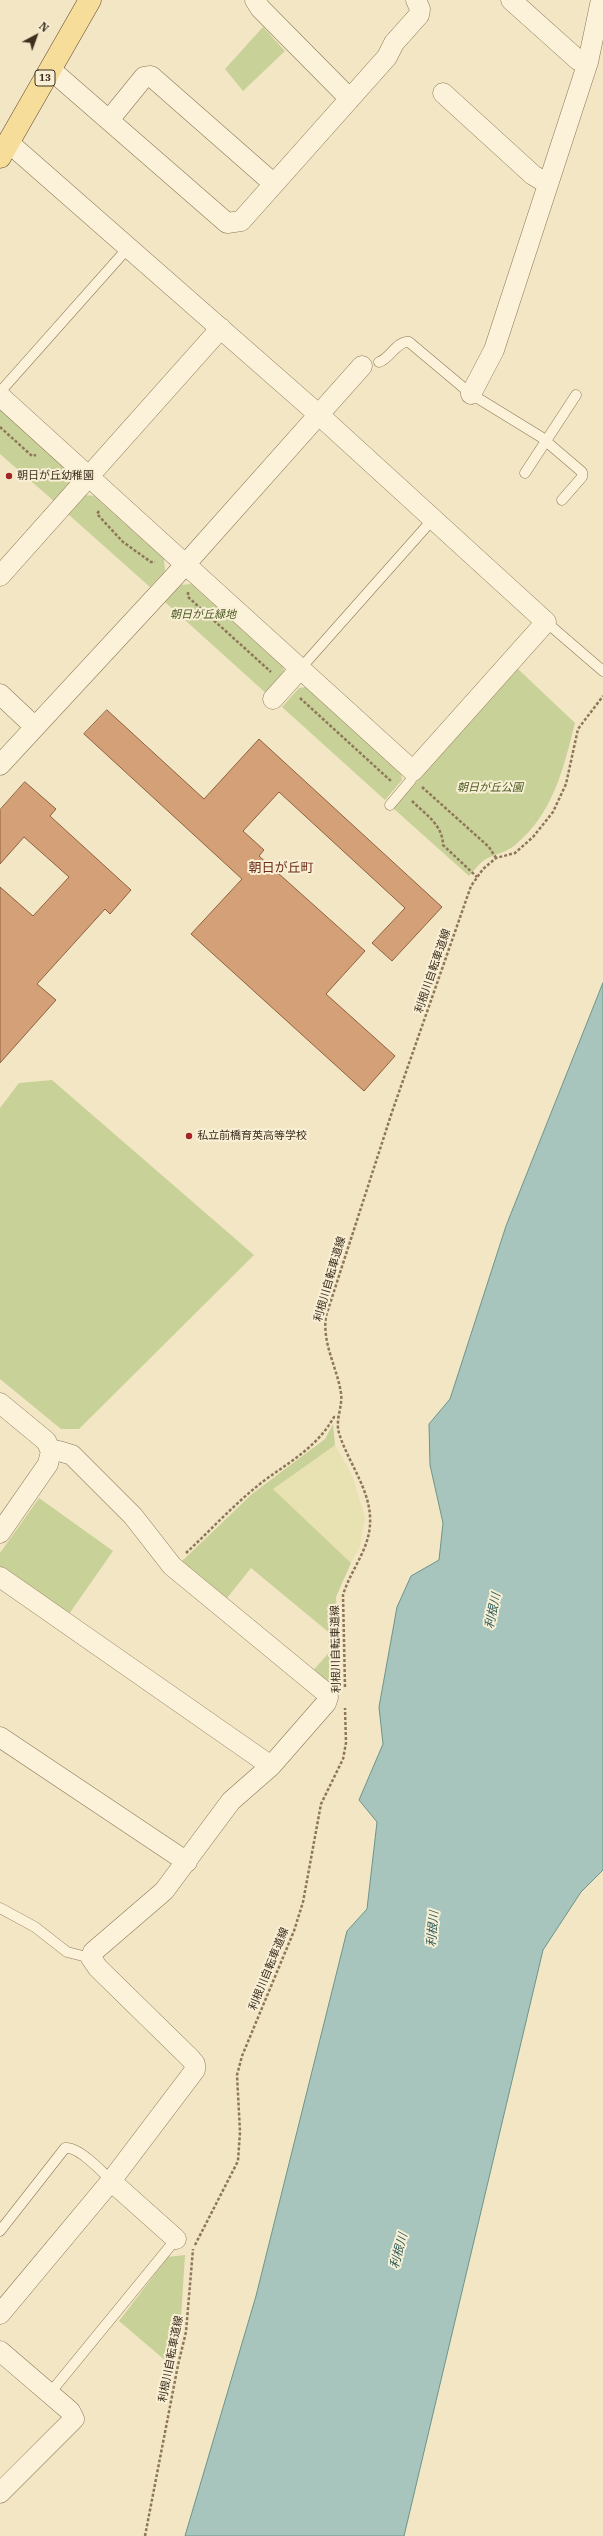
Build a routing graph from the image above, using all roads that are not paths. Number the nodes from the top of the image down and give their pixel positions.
1 (90, 0) edge
2 (255, 0) edge
3 (416, 0) edge
4 (510, 0) edge
5 (601, 0) edge
6 (587, 65) junction
7 (50, 69) junction
8 (443, 93) dead end
9 (350, 99) junction
10 (109, 120) junction
11 (4, 150) edge
12 (274, 184) junction
13 (548, 184) junction
14 (127, 249) junction
15 (221, 328) junction
16 (370, 364) joint
17 (0, 392) edge
18 (471, 394) junction
19 (576, 395) dead end
20 (0, 396) edge
21 (318, 414) junction
22 (548, 442) junction
23 (525, 473) dead end
24 (90, 477) junction
25 (562, 500) dead end
26 (433, 519) junction
27 (186, 564) junction
28 (0, 576) edge
29 (546, 622) junction
30 (300, 669) junction
31 (603, 671) edge
32 (279, 692) road end
33 (0, 694) edge
34 (34, 726) junction
35 (0, 764) edge
36 (413, 771) junction
37 (390, 805) dead end
38 (0, 1403) edge
39 (51, 1451) junction
40 (0, 1533) edge
41 (0, 1577) edge
42 (0, 1737) edge
43 (271, 1766) junction
44 (187, 1862) junction
45 (0, 1908) edge
46 (91, 1958) junction
47 (111, 2181) junction
48 (0, 2230) edge
49 (176, 2239) joint
50 (0, 2314) edge
51 (0, 2351) edge
52 (50, 2393) junction
53 (0, 2493) edge

1 - 7 main road, 13
2 - 9 street
3 - 9 street
4 - 6 street
5 - 6 street
6 - 13 street
7 - 10 street
7 - 11 main road, 13
8 - 13 street
9 - 12 street
10 - 12 street
10 - 12 street
11 - 14 street
13 - 18 street
14 - 15 street
14 - 17 lane
15 - 21 street
15 - 24 street
16 - 18 lane
16 - 21 street
18 - 22 lane
19 - 22 lane
20 - 24 street
21 - 26 street
21 - 27 street
22 - 23 lane
22 - 25 lane
24 - 27 street
24 - 28 street
26 - 29 street
26 - 30 lane
27 - 30 street
27 - 34 street
29 - 31 lane
29 - 36 street
30 - 32 street
30 - 36 street
33 - 34 street
34 - 35 street
36 - 37 lane
38 - 39 street
39 - 40 street
39 - 43 street
41 - 43 street
42 - 44 street
43 - 44 street
44 - 46 street
45 - 46 lane
46 - 47 street
47 - 48 lane
47 - 49 street
47 - 50 street
49 - 52 lane
51 - 52 street
52 - 53 street

